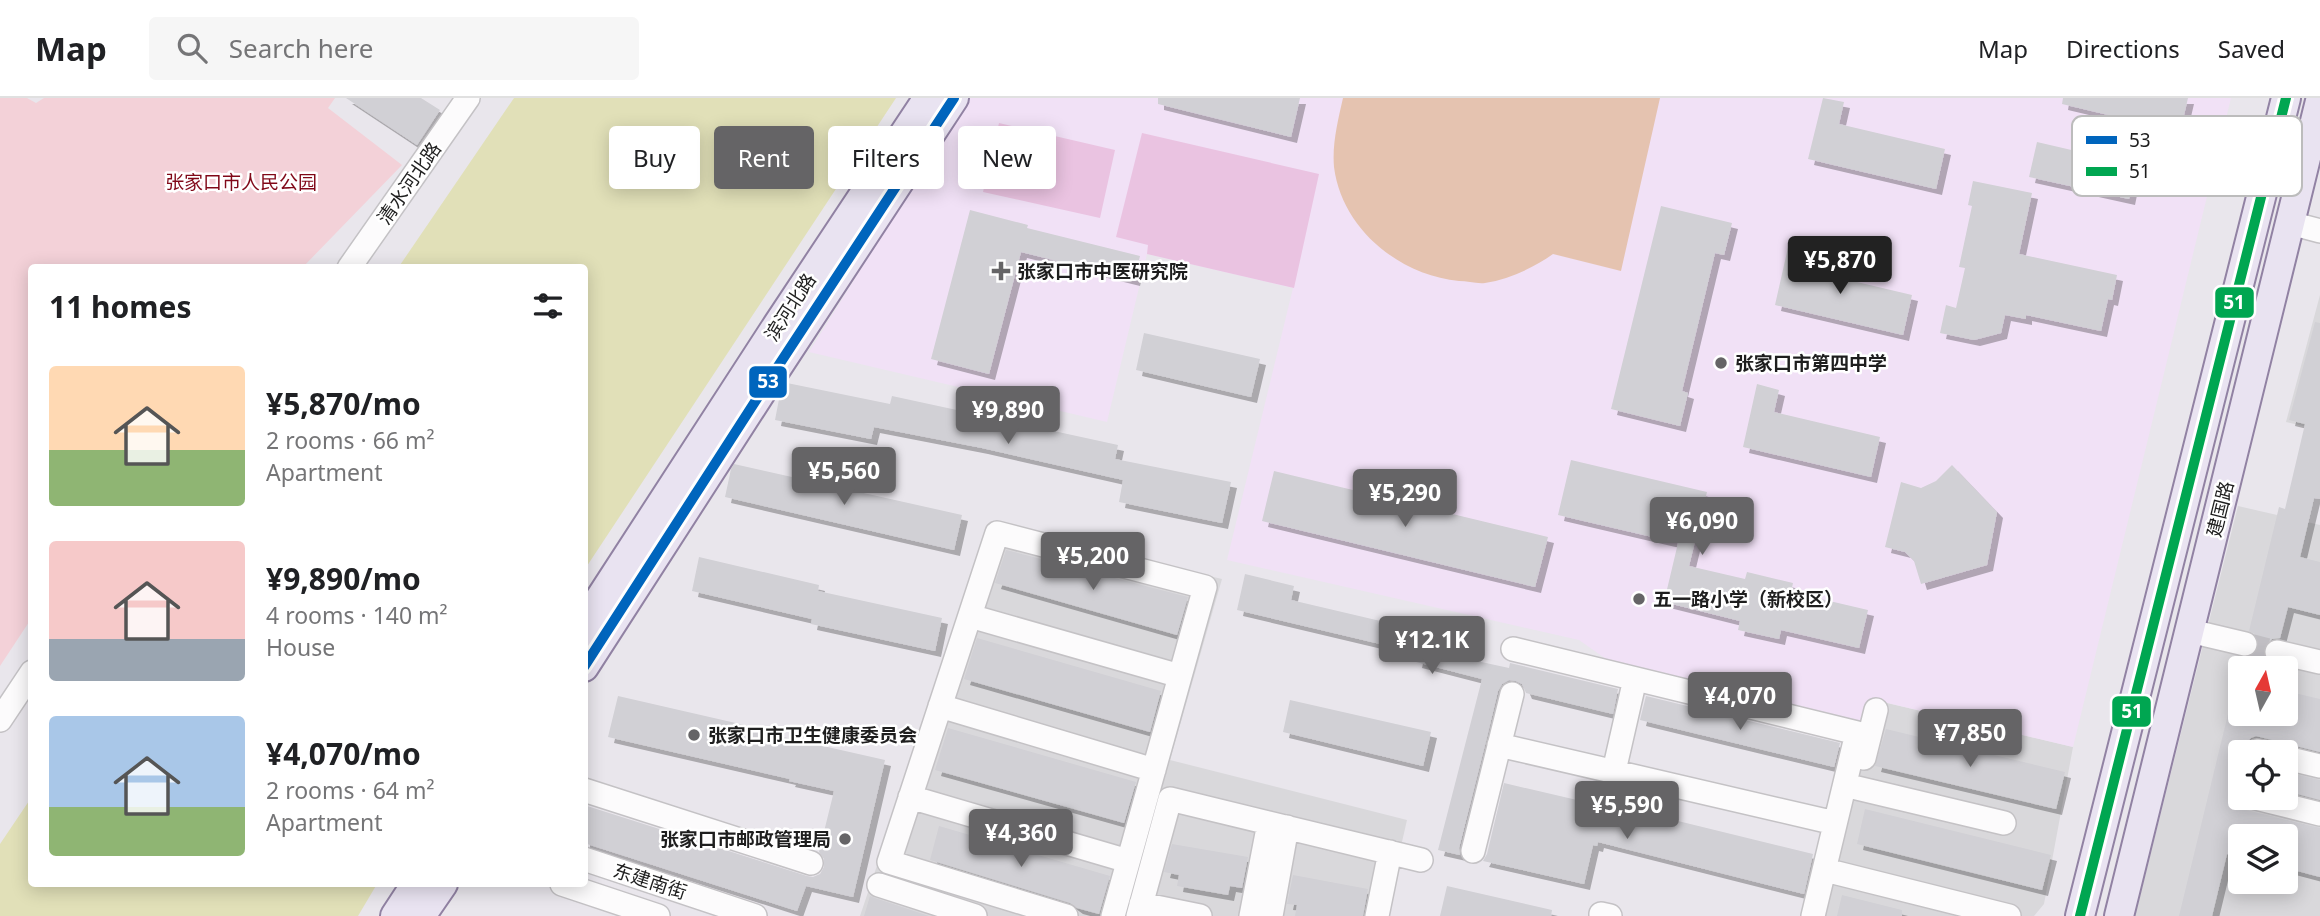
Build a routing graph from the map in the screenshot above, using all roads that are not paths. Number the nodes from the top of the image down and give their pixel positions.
1 (468, 98) edge
2 (928, 98) edge
3 (954, 98) edge
4 (2286, 98) edge
5 (2319, 108) edge
6 (2281, 116) edge
7 (2302, 175) edge
8 (2261, 196) edge
9 (2297, 196) edge
10 (2290, 223) junction
11 (2320, 231) edge
12 (352, 264) edge
13 (2161, 587) junction
14 (2198, 597) junction
15 (970, 616) junction
16 (588, 617) edge
17 (2153, 622) junction
18 (2190, 631) junction
19 (2245, 644) tunnel mouth
20 (1513, 649) dead end
21 (2277, 652) tunnel mouth
22 (588, 661) edge
23 (2320, 662) edge
24 (1180, 676) junction
25 (28, 677) edge
26 (1636, 679) junction
27 (1512, 694) dead end
28 (940, 706) junction
29 (1876, 710) dead end
30 (0, 720) edge
31 (1499, 745) junction
32 (2298, 761) edge
33 (2320, 766) edge
34 (1154, 770) junction
35 (1614, 771) junction
36 (1857, 788) junction
37 (588, 791) edge
38 (911, 797) junction
39 (2298, 808) edge
40 (2320, 814) edge
41 (1835, 823) junction
42 (2004, 823) dead end
43 (1278, 825) junction
44 (1473, 851) dead end
45 (1390, 852) junction
46 (588, 860) edge
47 (1421, 860) dead end
48 (1128, 861) junction
49 (811, 863) dead end
50 (1837, 873) junction
51 (879, 885) dead end
52 (414, 887) edge
53 (441, 887) edge
54 (571, 887) edge
55 (1139, 910) edge
56 (395, 916) edge
57 (421, 916) edge
58 (658, 916) edge
59 (755, 916) edge
60 (975, 916) edge
61 (1066, 916) edge
62 (1113, 916) edge
63 (1200, 916) edge
64 (1251, 916) edge
65 (1271, 916) edge
66 (1377, 916) edge
67 (1813, 916) edge
68 (1826, 916) edge
69 (2009, 916) edge
70 (2080, 916) edge
71 (2119, 916) edge

1 - 12 street, 清水河北路
2 - 16 main road, 滨河北路
3 - 22 main road, 滨河北路
4 - 6 main road, 建国路
5 - 7 main road, 建国路
8 - 13 main road, 建国路
9 - 10 main road, 建国路
10 - 11 street
10 - 14 main road, 建国路
13 - 14 main road
13 - 17 main road, 建国路
14 - 18 main road, 建国路
15 - 24 street
15 - 24 street
15 - 28 street
17 - 18 main road
17 - 70 main road, 建国路
18 - 19 street
18 - 71 main road, 建国路
20 - 26 street
21 - 23 street
24 - 34 street
25 - 30 street
26 - 35 street
26 - 41 street
27 - 31 street
28 - 34 street
28 - 38 street
29 - 36 street
31 - 35 street
31 - 44 street
32 - 33 street
34 - 48 street
35 - 41 street
36 - 42 street
36 - 50 street
37 - 49 street
38 - 48 street
38 - 61 street
39 - 40 street
41 - 67 street
43 - 45 street
43 - 55 street
43 - 64 street
43 - 65 street
45 - 47 street
45 - 66 street
46 - 59 street, 东建南街
48 - 62 street
50 - 68 street
50 - 69 street
51 - 60 street
52 - 56 main road
53 - 57 main road
54 - 58 street, 东建南街
55 - 63 street

